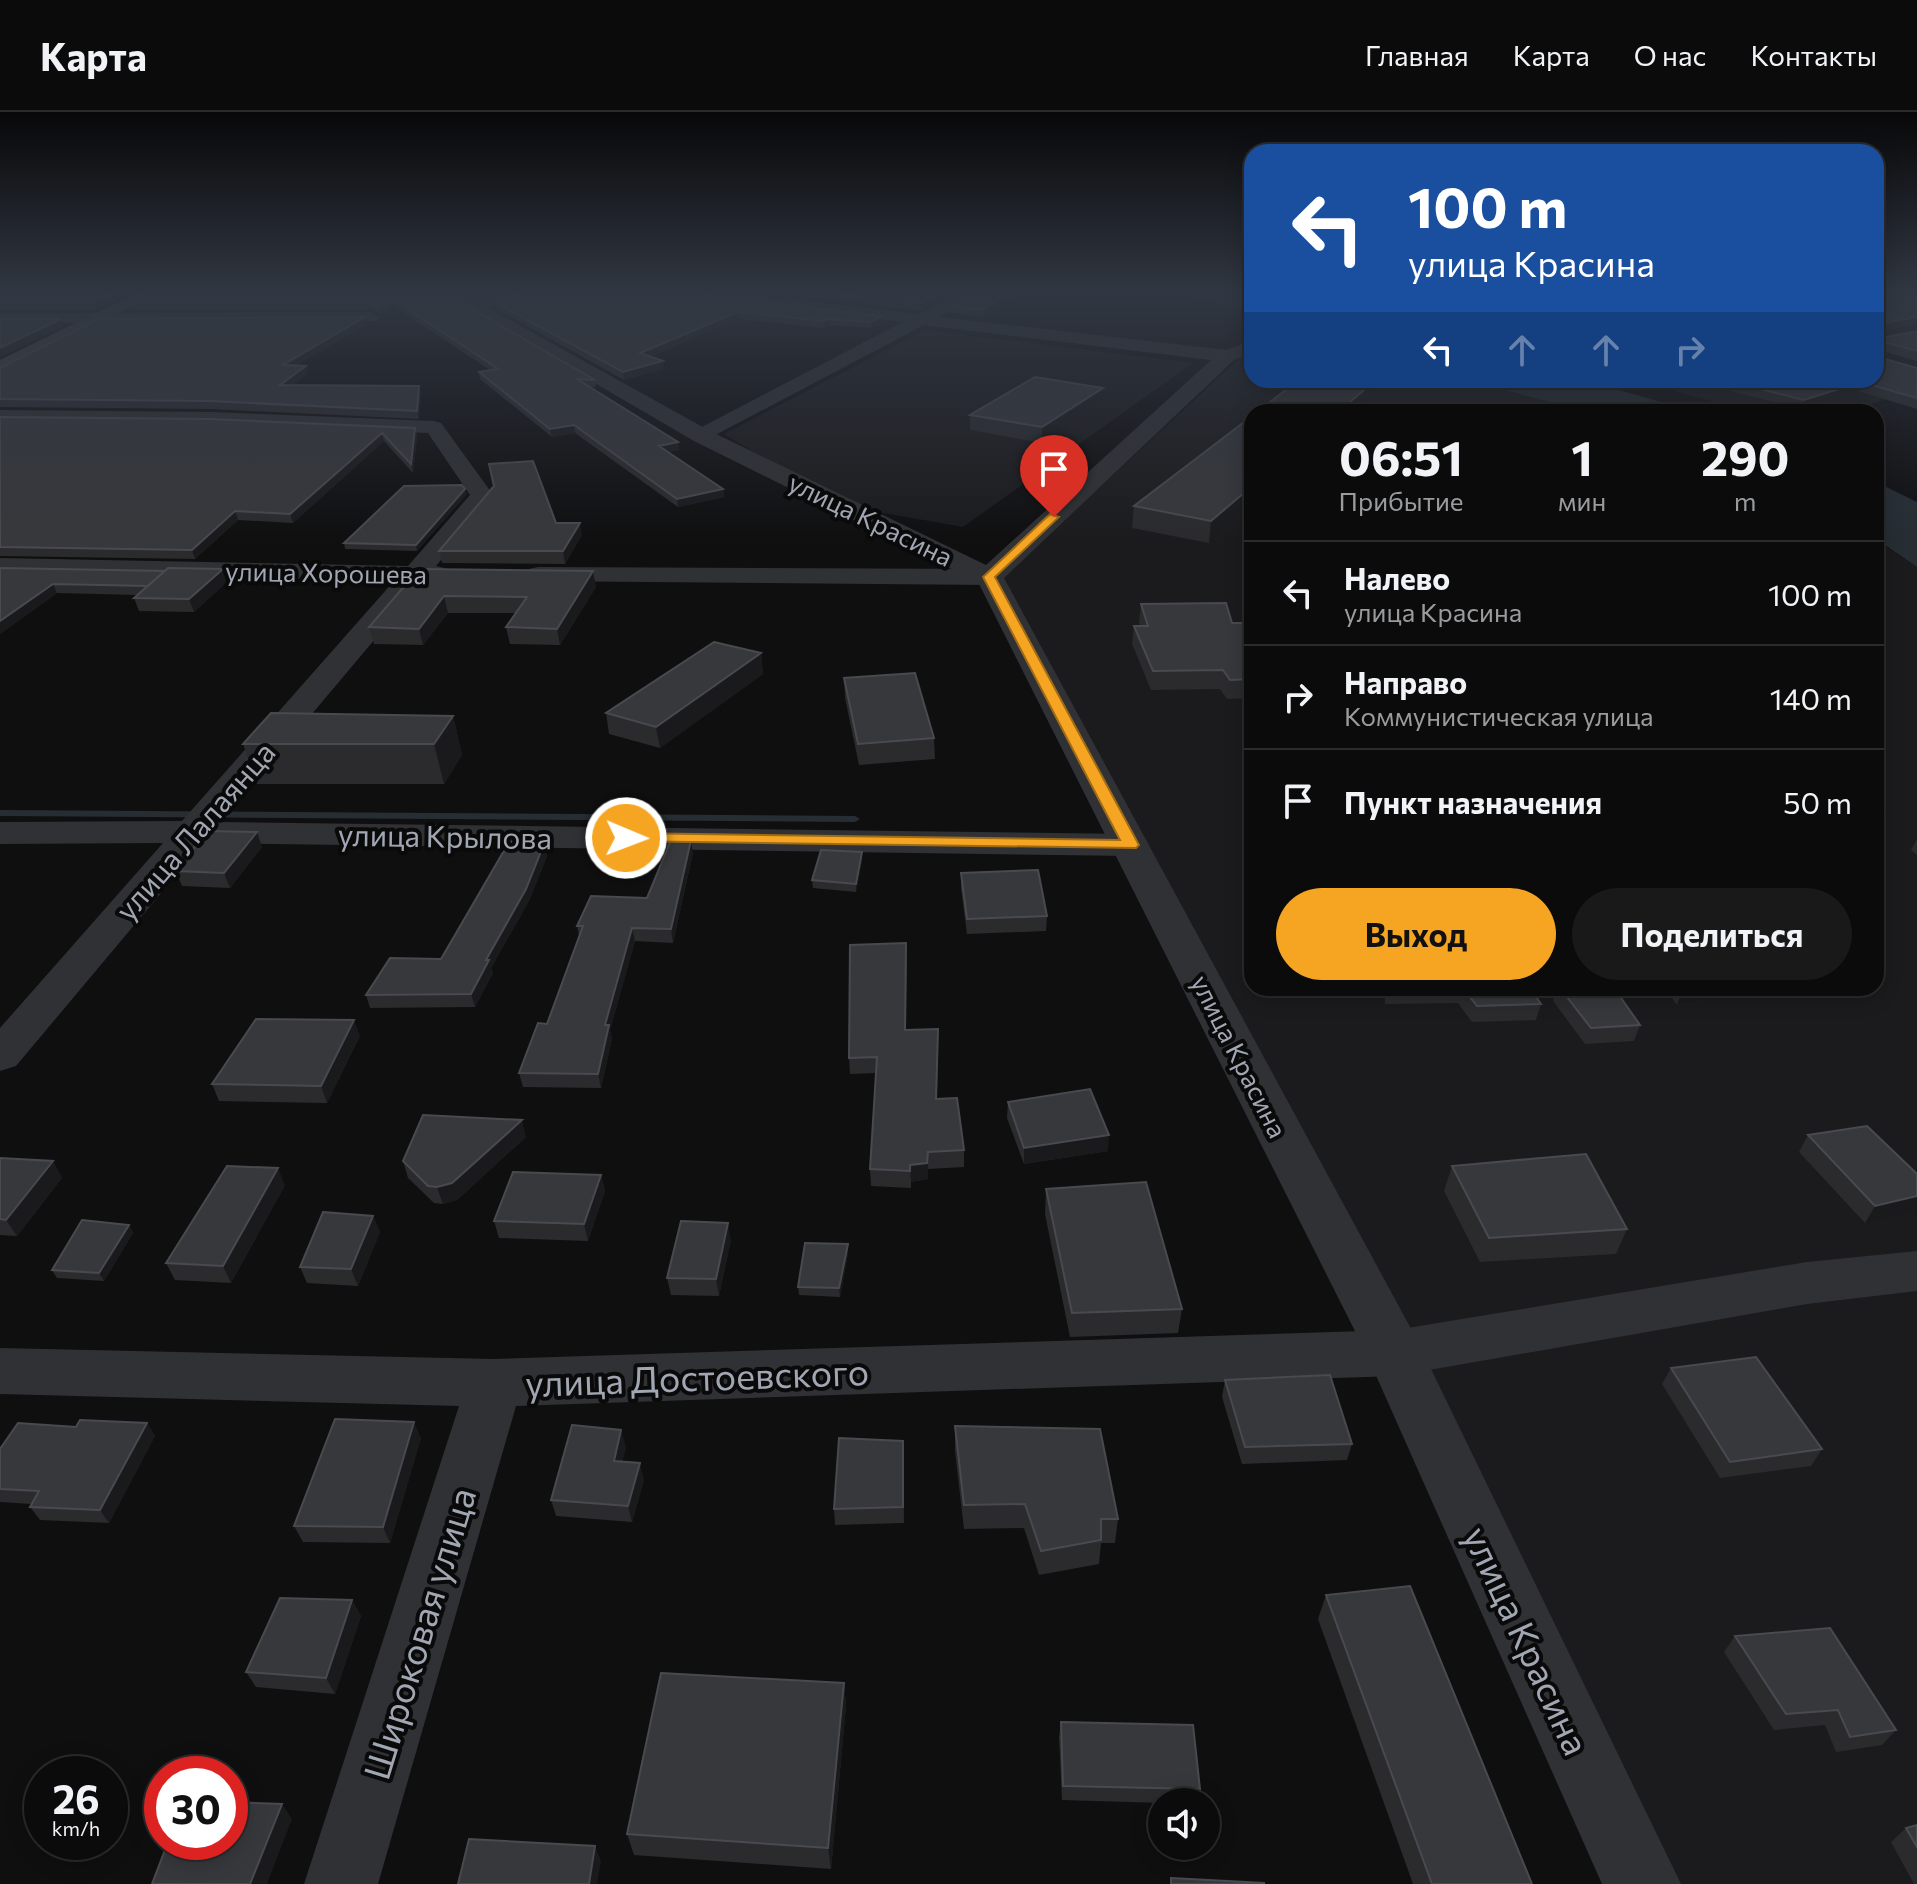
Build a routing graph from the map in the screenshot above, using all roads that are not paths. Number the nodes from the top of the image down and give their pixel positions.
1 (595, 376) edge
2 (815, 376) edge
3 (1206, 376) edge
4 (0, 416) edge
5 (702, 436) junction
6 (0, 566) edge
7 (415, 574) junction
8 (463, 574) edge
9 (511, 574) edge
10 (989, 577) junction
11 (192, 832) junction
12 (0, 833) edge
13 (1131, 845) junction
14 (0, 1056) edge
15 (1917, 1271) edge
16 (1395, 1353) junction
17 (0, 1371) edge
18 (494, 1383) junction
19 (341, 1884) edge
20 (1642, 1884) edge

1 - 5 street, улица Красина
2 - 5 street
3 - 10 street
4 - 7 street, улица Лалаянца
5 - 10 street, улица Красина
6 - 7 street, улица Хорошева
7 - 8 street, улица Хорошева
7 - 11 street, улица Лалаянца
9 - 10 street
10 - 13 street, улица Красина
11 - 12 street, улица Крылова
11 - 13 street, улица Крылова
11 - 14 street, улица Лалаянца
13 - 16 street, улица Красина
15 - 16 street
16 - 18 street, улица Достоевского
16 - 20 street, улица Красина
17 - 18 street, улица Достоевского
18 - 19 street, Широковая улица

